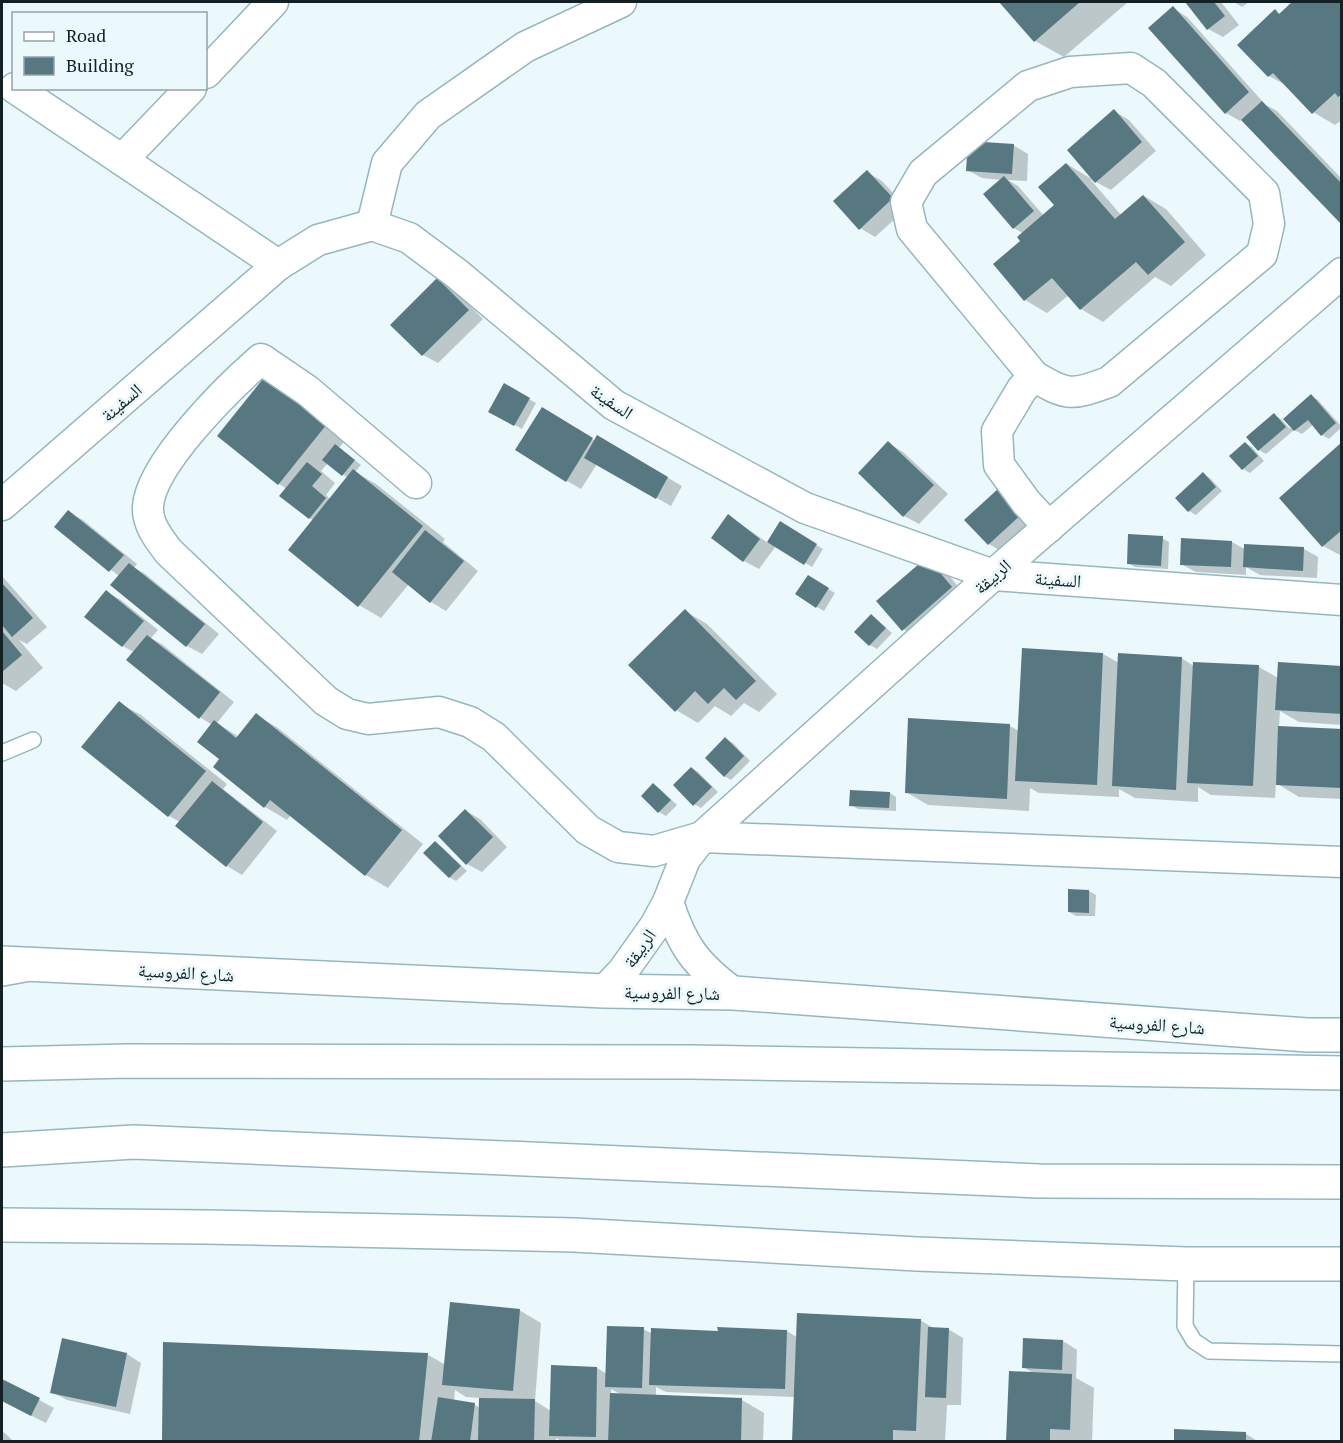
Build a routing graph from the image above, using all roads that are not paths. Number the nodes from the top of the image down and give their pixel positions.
1 (273, 2) edge
2 (621, 2) edge
3 (207, 72) edge
4 (17, 90) edge
5 (189, 90) edge
6 (122, 160) junction
7 (372, 225) junction
8 (278, 265) junction
9 (1341, 273) edge
10 (1034, 376) junction
11 (416, 483) dead end
12 (2, 505) edge
13 (1048, 527) junction
14 (993, 575) junction
15 (1341, 600) edge
16 (33, 740) dead end
17 (2, 753) edge
18 (702, 837) junction
19 (1341, 862) edge
20 (668, 902) junction
21 (9, 966) edge
22 (604, 991) junction
23 (734, 993) junction
24 (1341, 1035) edge
25 (2, 1064) edge
26 (1341, 1073) edge
27 (2, 1150) edge
28 (1341, 1182) edge
29 (2, 1225) edge
30 (1186, 1264) junction
31 (1341, 1264) edge
32 (1341, 1354) edge

1 - 3 street
2 - 7 street
4 - 6 street
5 - 6 street
6 - 8 street
7 - 8 street, السفينة
7 - 14 street, السفينة
8 - 12 street, السفينة
9 - 13 street, الربيقة
10 - 10 street
10 - 13 street
11 - 18 street
13 - 14 street, الربيقة
14 - 15 street, السفينة
14 - 18 street, الربيقة
16 - 17 lane
18 - 19 street
18 - 20 street, الربيقة
20 - 22 street, الربيقة
20 - 23 street, الربيقة
21 - 22 main road, شارع الفروسية
22 - 23 main road, شارع الفروسية
23 - 24 main road, شارع الفروسية
25 - 26 main road
27 - 28 main road
29 - 30 main road
30 - 31 main road
30 - 32 lane

